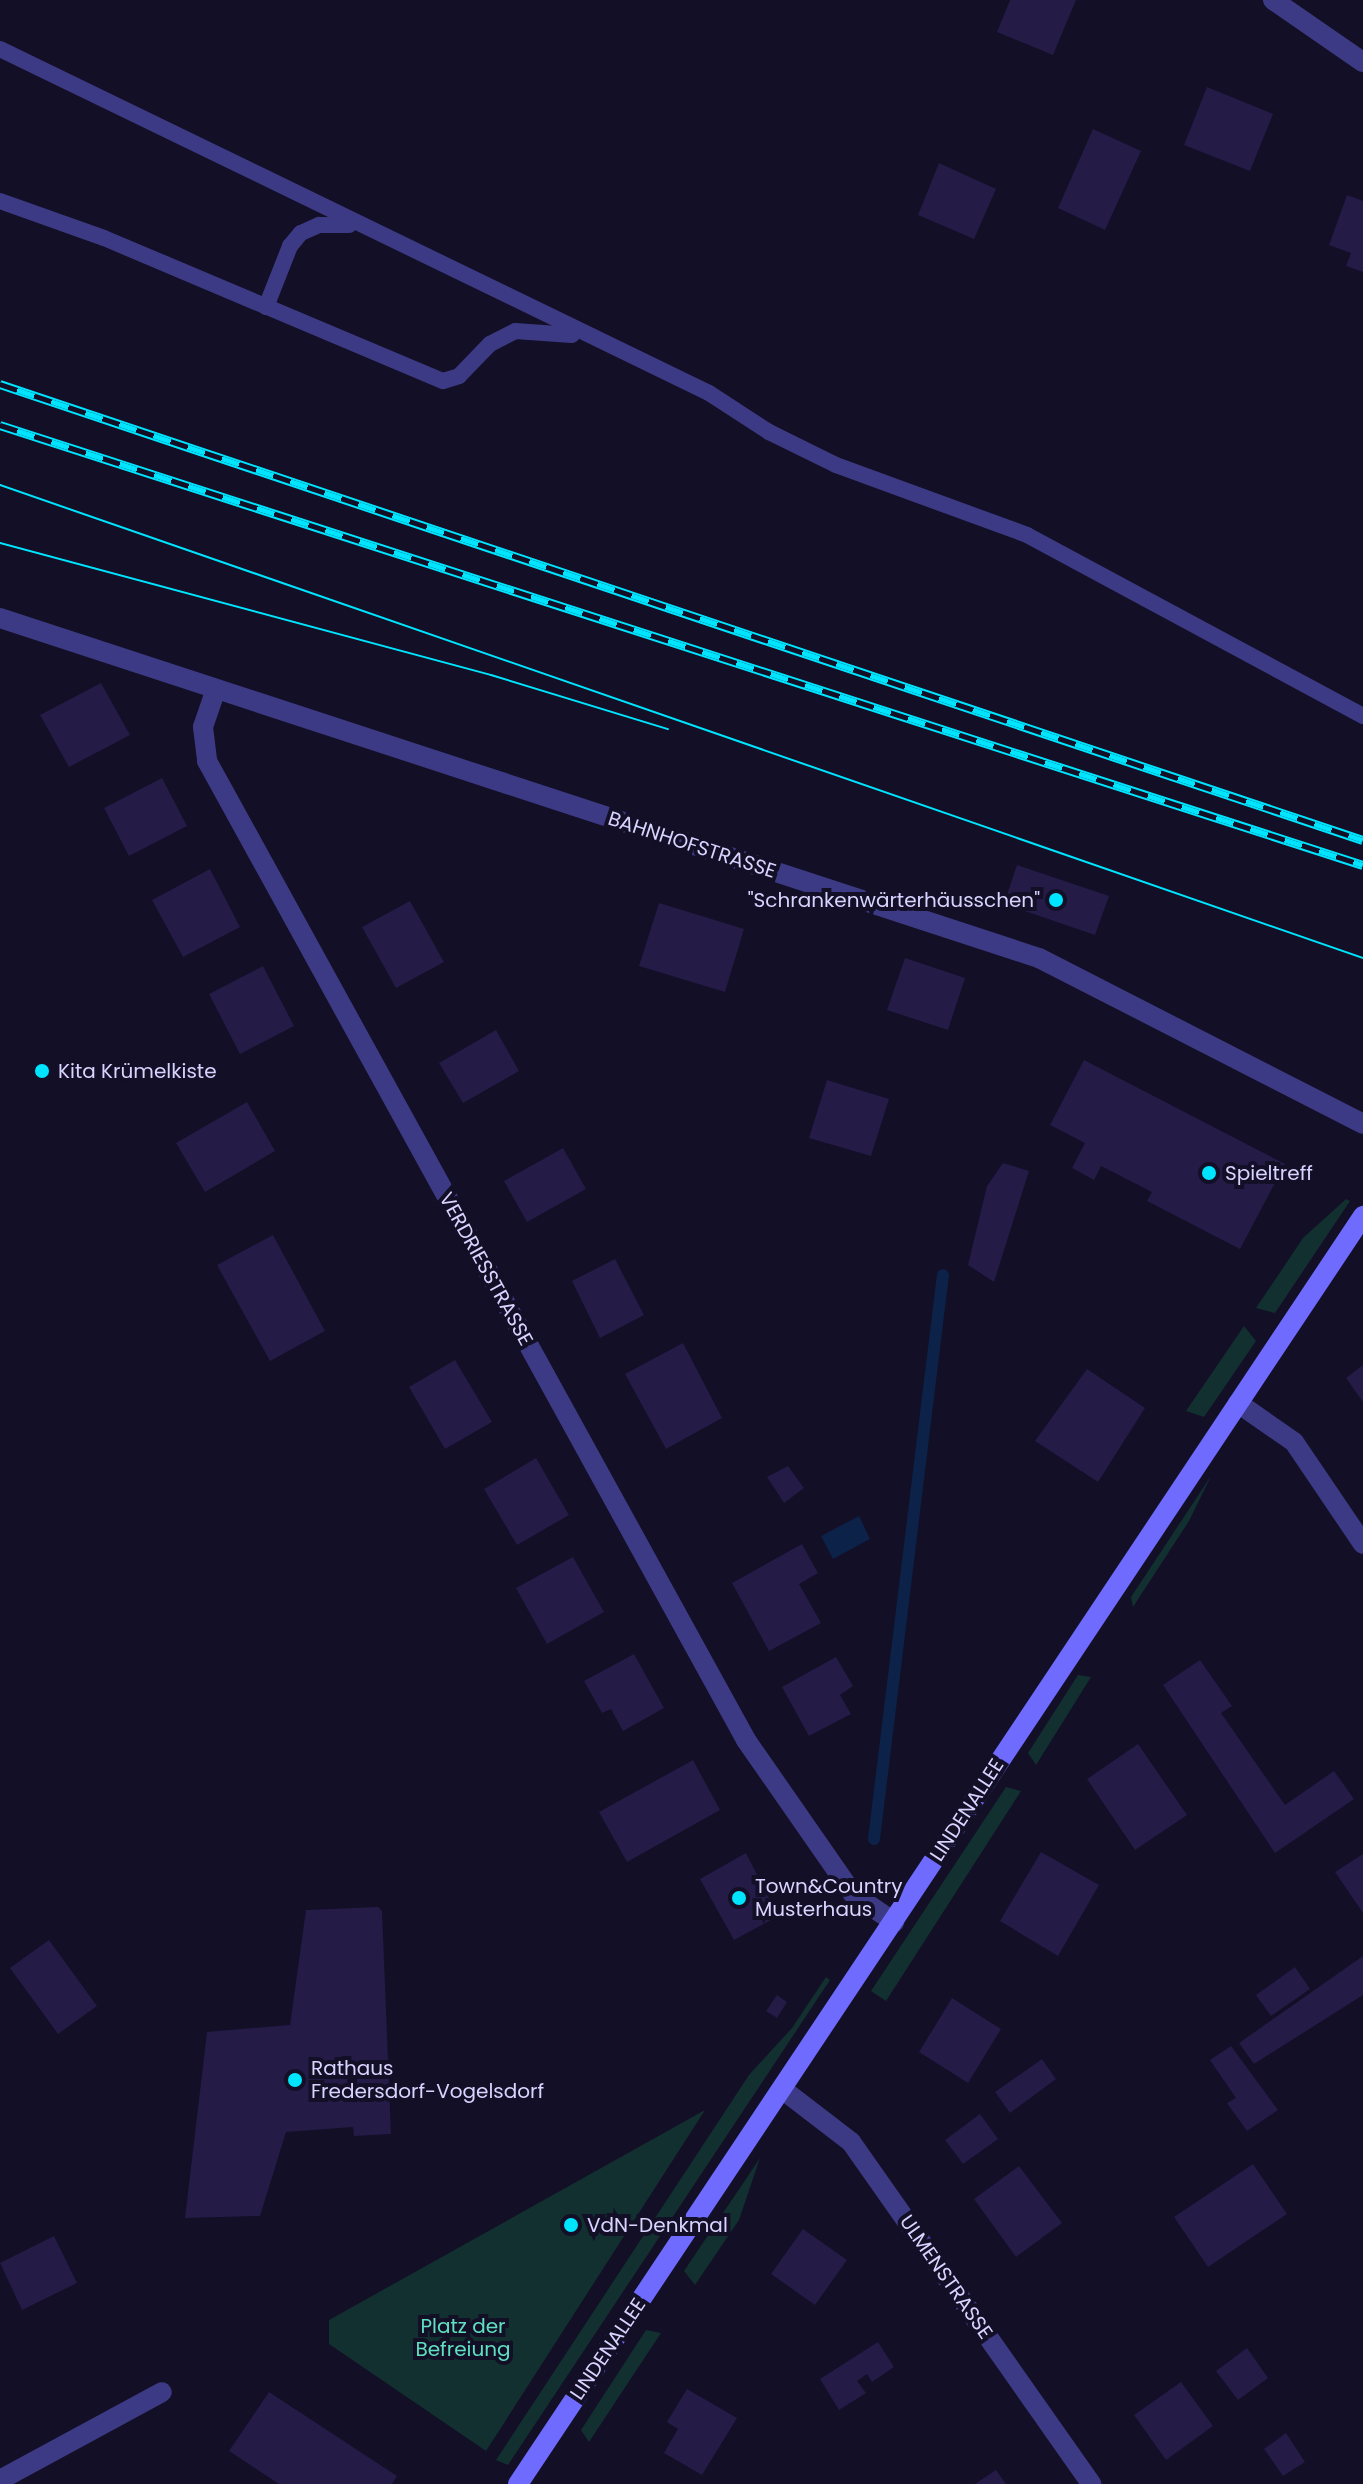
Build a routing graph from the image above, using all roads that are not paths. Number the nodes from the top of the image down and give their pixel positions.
1 (1273, 0) edge
2 (0, 49) edge
3 (1363, 62) edge
4 (0, 201) edge
5 (366, 229) junction
6 (266, 307) junction
7 (601, 342) junction
8 (0, 618) edge
9 (216, 689) junction
10 (1363, 716) edge
11 (1363, 1124) edge
12 (1363, 1216) edge
13 (1238, 1403) junction
14 (1363, 1544) edge
15 (894, 1922) junction
16 (782, 2089) junction
17 (162, 2392) dead end
18 (0, 2480) edge
19 (518, 2484) edge
20 (1091, 2484) edge

1 - 3 street
2 - 5 lane
4 - 6 lane
5 - 6 lane
5 - 7 lane
6 - 7 lane
7 - 10 lane
8 - 9 street, BAHNHOFSTRASSE
9 - 11 street, BAHNHOFSTRASSE
9 - 15 street, VERDRIESSTRASSE
12 - 13 street, LINDENALLEE
13 - 14 street
13 - 15 street, LINDENALLEE
15 - 16 street, LINDENALLEE
16 - 19 street, LINDENALLEE
16 - 20 street, ULMENSTRASSE
17 - 18 street

